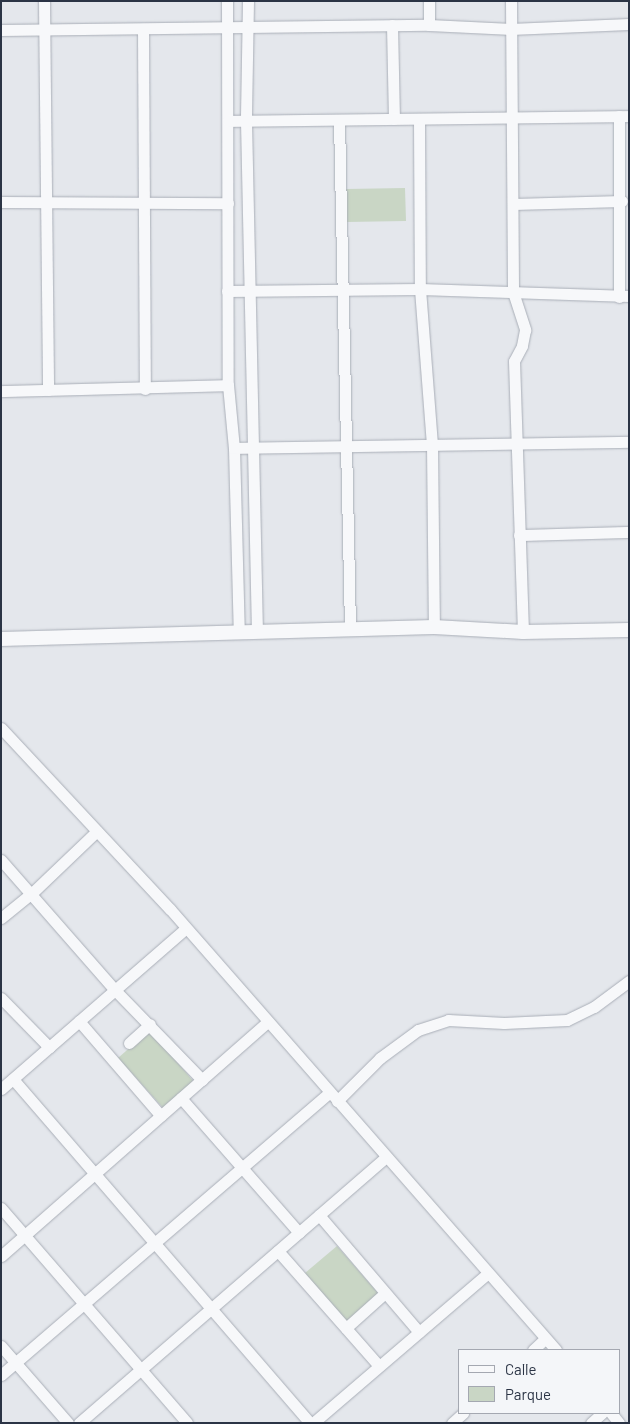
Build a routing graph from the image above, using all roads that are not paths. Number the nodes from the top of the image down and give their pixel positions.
1 (44, 1) edge
2 (227, 1) edge
3 (248, 1) edge
4 (429, 1) edge
5 (511, 1) edge
6 (629, 24) edge
7 (392, 25) junction
8 (429, 25) junction
9 (143, 28) junction
10 (228, 28) junction
11 (246, 28) junction
12 (45, 29) junction
13 (510, 29) junction
14 (1, 30) edge
15 (624, 116) edge
16 (394, 119) junction
17 (511, 119) junction
18 (228, 120) junction
19 (340, 120) junction
20 (419, 120) junction
21 (246, 121) junction
22 (622, 201) junction
23 (1, 202) edge
24 (48, 202) junction
25 (144, 202) junction
26 (228, 204) junction
27 (513, 204) junction
28 (420, 289) junction
29 (228, 291) junction
30 (250, 291) junction
31 (343, 292) junction
32 (513, 292) junction
33 (624, 297) edge
34 (228, 386) junction
35 (145, 389) junction
36 (48, 390) junction
37 (1, 391) edge
38 (629, 442) edge
39 (432, 444) junction
40 (515, 444) junction
41 (346, 446) junction
42 (253, 447) junction
43 (234, 448) junction
44 (629, 532) edge
45 (519, 535) junction
46 (434, 627) junction
47 (350, 630) junction
48 (629, 630) edge
49 (239, 632) junction
50 (256, 632) junction
51 (523, 632) junction
52 (1, 639) edge
53 (2, 731) edge
54 (97, 831) junction
55 (1, 860) edge
56 (31, 894) junction
57 (1, 918) edge
58 (186, 929) junction
59 (629, 981) edge
60 (113, 988) junction
61 (1, 998) edge
62 (79, 1021) junction
63 (267, 1022) junction
64 (150, 1024) junction
65 (129, 1043) dead end
66 (49, 1047) junction
67 (13, 1078) junction
68 (202, 1080) junction
69 (1, 1089) edge
70 (333, 1097) junction
71 (181, 1098) junction
72 (161, 1116) junction
73 (386, 1157) junction
74 (242, 1168) junction
75 (95, 1173) junction
76 (1, 1208) edge
77 (318, 1215) junction
78 (299, 1233) junction
79 (25, 1235) junction
80 (155, 1243) junction
81 (278, 1251) junction
82 (1, 1256) edge
83 (488, 1273) junction
84 (386, 1293) junction
85 (84, 1304) junction
86 (211, 1308) junction
87 (346, 1328) junction
88 (419, 1332) junction
89 (545, 1339) junction
90 (1, 1346) edge
91 (534, 1349) edge
92 (555, 1349) edge
93 (16, 1363) junction
94 (379, 1366) junction
95 (141, 1369) junction
96 (1, 1375) edge
97 (462, 1414) edge
98 (601, 1414) edge
99 (68, 1423) edge
100 (79, 1423) edge
101 (187, 1423) edge
102 (311, 1423) edge
103 (452, 1423) edge
104 (591, 1423) edge

1 - 12 street
2 - 10 street
3 - 11 street
4 - 8 street
5 - 13 street
6 - 13 street
7 - 8 street
7 - 11 street
7 - 16 street
8 - 13 street
9 - 10 street
9 - 12 street
9 - 25 street
10 - 11 street
10 - 18 street
11 - 21 street
12 - 14 street
12 - 24 street
13 - 17 street
15 - 17 street
15 - 22 street
16 - 19 street
16 - 20 street
17 - 20 street
17 - 27 street
18 - 21 street
18 - 26 street
19 - 21 street
19 - 31 street
20 - 28 street
21 - 30 street
22 - 27 street
22 - 33 street
23 - 24 street
24 - 25 street
24 - 36 street
25 - 26 street
25 - 35 street
26 - 29 street
27 - 32 street
28 - 31 street
28 - 32 street
28 - 39 street
29 - 30 street
29 - 34 street
30 - 31 street
30 - 42 street
31 - 41 street
32 - 33 street
32 - 40 street
34 - 35 street
34 - 43 street
35 - 36 street
36 - 37 street
38 - 40 street
39 - 40 street
39 - 41 street
39 - 46 street
40 - 45 street
41 - 42 street
41 - 47 street
42 - 43 street
42 - 50 street
43 - 49 street
44 - 45 street
45 - 51 street
46 - 47 street
46 - 51 street
47 - 50 street
48 - 51 street
49 - 50 street
49 - 52 street
53 - 54 street
54 - 56 street
54 - 58 street
55 - 56 street
56 - 57 street
56 - 60 street
58 - 60 street
58 - 63 street
59 - 70 street
60 - 62 street
60 - 64 street
61 - 66 street
62 - 66 street
62 - 72 street
63 - 68 street
63 - 70 street
64 - 65 street
64 - 68 street
66 - 67 street
67 - 69 street
67 - 75 street
68 - 71 street
70 - 73 street
70 - 74 street
71 - 72 street
71 - 74 street
72 - 75 street
73 - 77 street
73 - 83 street
74 - 78 street
74 - 80 street
75 - 79 street
75 - 80 street
76 - 79 street
77 - 78 street
77 - 84 street
78 - 81 street
79 - 82 street
79 - 85 street
80 - 85 street
80 - 86 street
81 - 86 street
81 - 87 street
83 - 88 street
83 - 89 street
84 - 87 street
84 - 88 street
85 - 93 street
85 - 95 street
86 - 95 street
86 - 102 street
87 - 94 street
88 - 94 street
89 - 91 street
89 - 92 street
90 - 93 street
93 - 96 street
93 - 99 street
94 - 102 street
95 - 100 street
95 - 101 street
97 - 103 street
98 - 104 street

